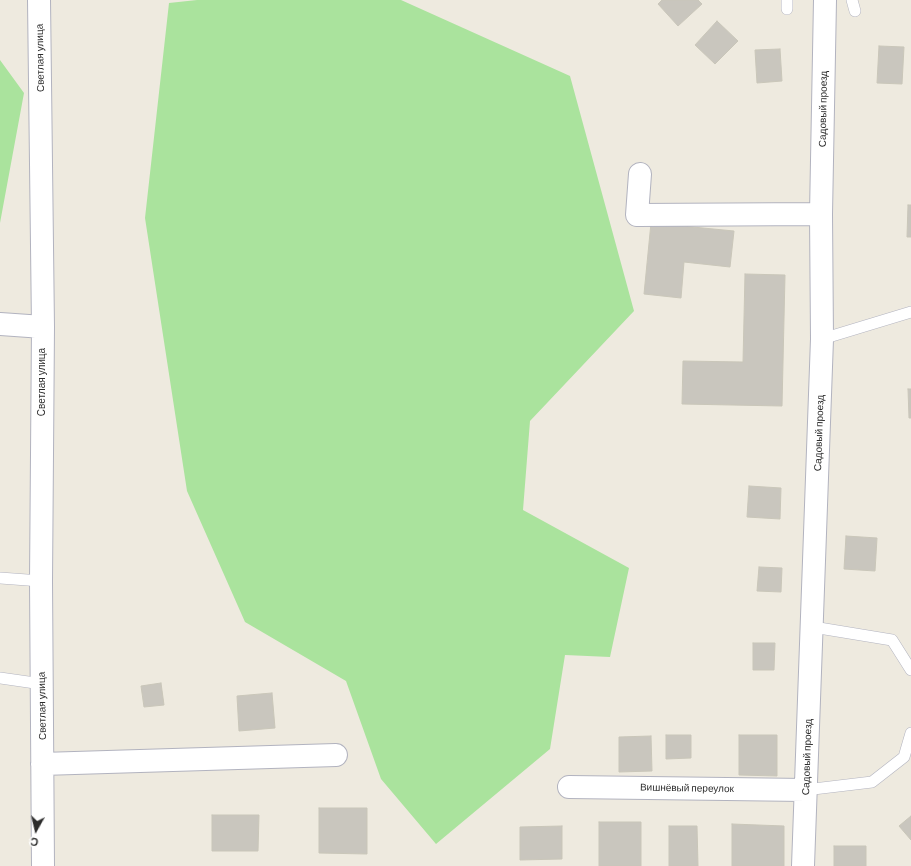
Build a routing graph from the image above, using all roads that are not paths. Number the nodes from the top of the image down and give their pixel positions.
1 (39, 0) edge
2 (825, 0) edge
3 (852, 0) edge
4 (855, 11) dead end
5 (640, 174) dead end
6 (821, 214) junction
7 (911, 312) edge
8 (0, 324) edge
9 (43, 327) junction
10 (822, 339) junction
11 (0, 578) edge
12 (41, 581) junction
13 (812, 627) junction
14 (911, 670) edge
15 (0, 678) edge
16 (42, 684) junction
17 (911, 733) edge
18 (336, 755) dead end
19 (42, 764) junction
20 (569, 787) dead end
21 (805, 790) junction
22 (43, 866) edge
23 (804, 866) edge

1 - 9 street, Светлая улица
2 - 6 street, Садовый проезд
3 - 4 lane
5 - 6 street
6 - 10 street, Садовый проезд
7 - 10 lane
8 - 9 street
9 - 12 street, Светлая улица
10 - 13 street, Садовый проезд
11 - 12 lane
12 - 16 street, Светлая улица
13 - 14 lane
13 - 21 street, Садовый проезд
15 - 16 lane
16 - 19 street, Светлая улица
17 - 21 lane
18 - 19 street
19 - 22 street, Светлая улица
20 - 21 street, Вишнёвый переулок
21 - 23 street, Садовый проезд

